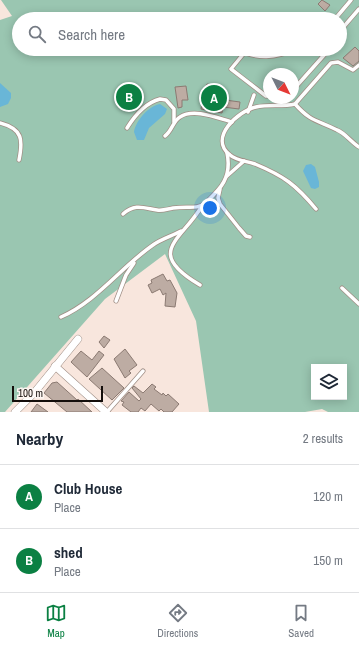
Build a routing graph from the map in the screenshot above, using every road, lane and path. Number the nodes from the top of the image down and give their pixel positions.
1 (351, 0) edge
2 (359, 9) edge
3 (341, 12) edge
4 (347, 23) edge
5 (242, 56) edge
6 (254, 56) edge
7 (277, 56) edge
8 (323, 56) edge
9 (359, 65) edge
10 (299, 83) edge
11 (263, 94) edge
12 (254, 95) dead end
13 (299, 99) edge
14 (295, 104) joint
15 (248, 112) junction
16 (232, 122) junction
17 (0, 123) edge
18 (174, 124) junction
19 (128, 128) dead end
20 (165, 136) dead end
21 (359, 147) edge
22 (226, 152) junction
23 (19, 160) dead end
24 (244, 161) junction
25 (227, 176) junction
26 (220, 188) junction
27 (202, 205) junction
28 (316, 209) dead end
29 (123, 214) dead end
30 (181, 231) junction
31 (250, 237) dead end
32 (137, 259) junction
33 (200, 285) dead end
34 (342, 288) dead end
35 (116, 301) dead end
36 (359, 304) edge
37 (61, 317) dead end
38 (78, 339) dead end
39 (55, 366) junction
40 (143, 371) dead end
41 (15, 412) edge
42 (106, 412) edge

1 - 3 lane
2 - 4 lane
5 - 11 lane
6 - 7 lane
8 - 10 lane
9 - 13 lane
12 - 15 lane
14 - 15 lane
14 - 21 lane
15 - 16 lane
16 - 18 lane
16 - 22 lane
17 - 23 lane
18 - 19 lane
18 - 20 lane
22 - 24 lane
22 - 25 lane
24 - 25 lane
24 - 28 lane
25 - 26 lane
26 - 27 lane
26 - 31 lane
27 - 29 lane
27 - 30 lane
30 - 32 lane
30 - 33 lane
32 - 35 lane
32 - 37 lane
34 - 36 lane
38 - 39 street
39 - 41 street
39 - 42 street
40 - 42 lane

